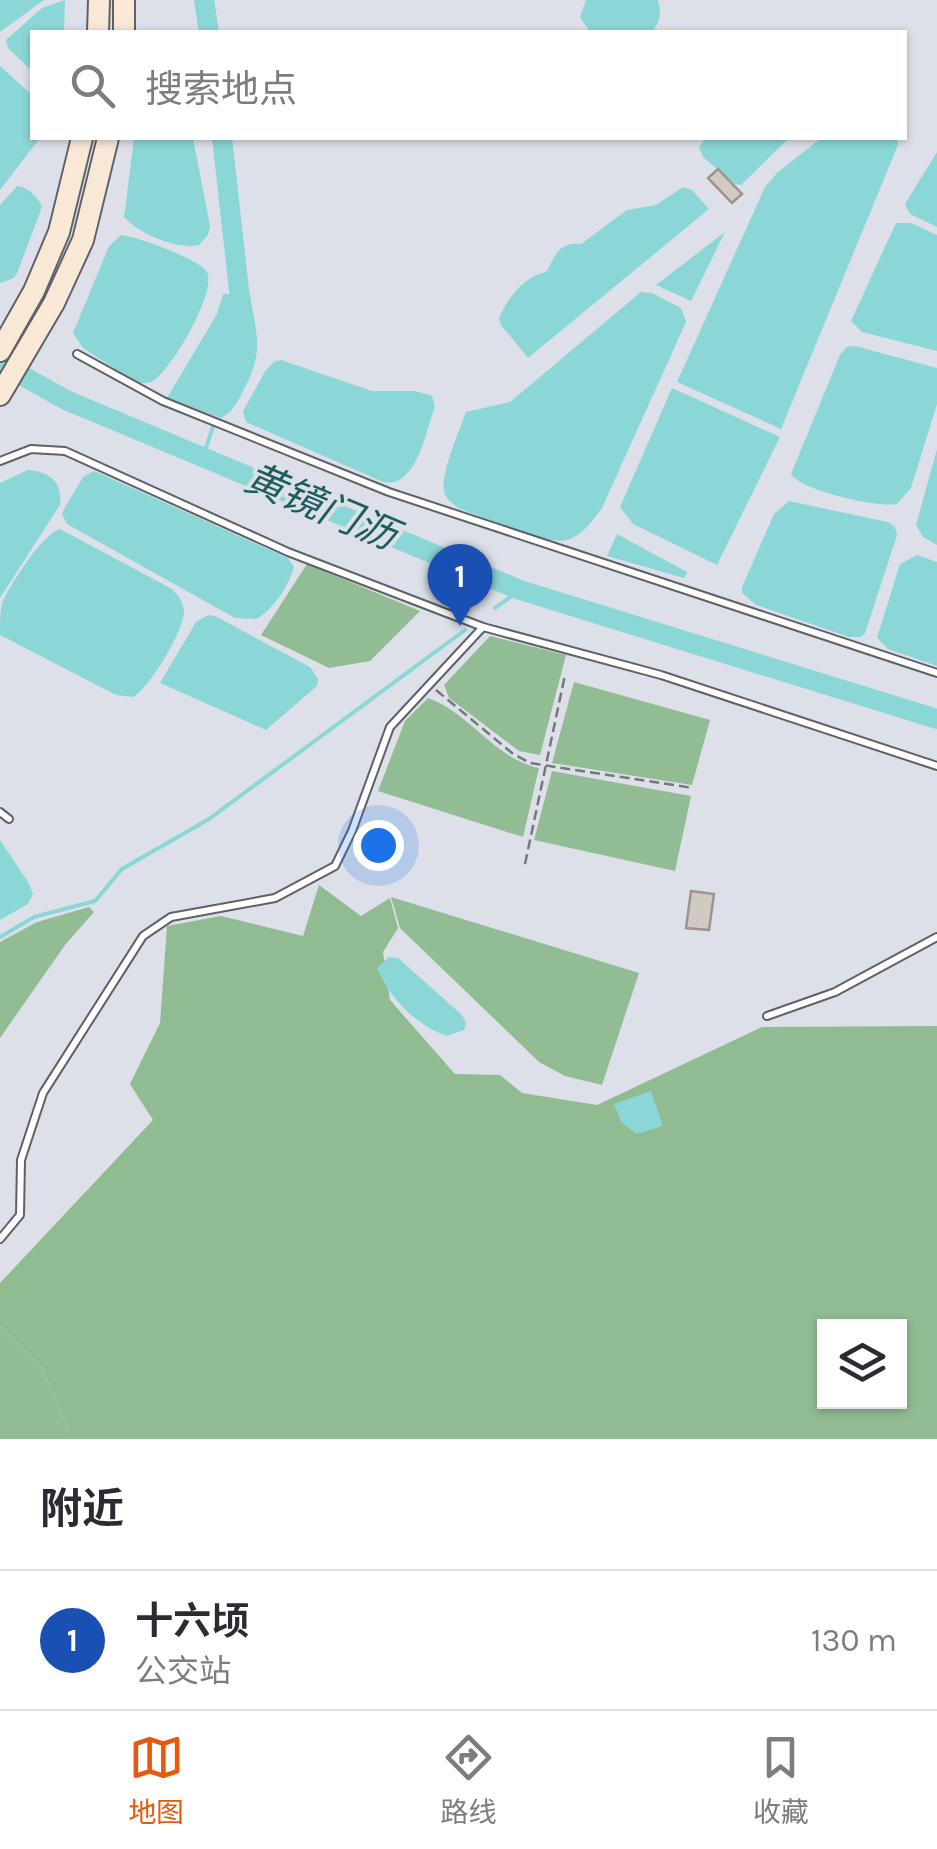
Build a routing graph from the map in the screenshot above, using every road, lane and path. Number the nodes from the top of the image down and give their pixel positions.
1 (99, 0) edge
2 (124, 0) edge
3 (98, 30) edge
4 (124, 30) edge
5 (82, 140) edge
6 (108, 140) edge
7 (0, 351) edge
8 (77, 354) dead end
9 (0, 396) edge
10 (0, 462) edge
11 (483, 628) junction
12 (565, 674) dead end
13 (937, 674) edge
14 (433, 688) dead end
15 (546, 765) junction
16 (937, 766) edge
17 (692, 788) dead end
18 (0, 812) edge
19 (9, 818) dead end
20 (525, 864) dead end
21 (937, 938) edge
22 (767, 1016) dead end
23 (0, 1239) edge

1 - 3 main road
2 - 4 main road
5 - 7 main road
6 - 9 main road
8 - 13 lane
10 - 11 lane
11 - 16 lane
11 - 23 lane
12 - 15 path
14 - 15 path
15 - 17 path
15 - 20 path
18 - 19 lane
21 - 22 lane

